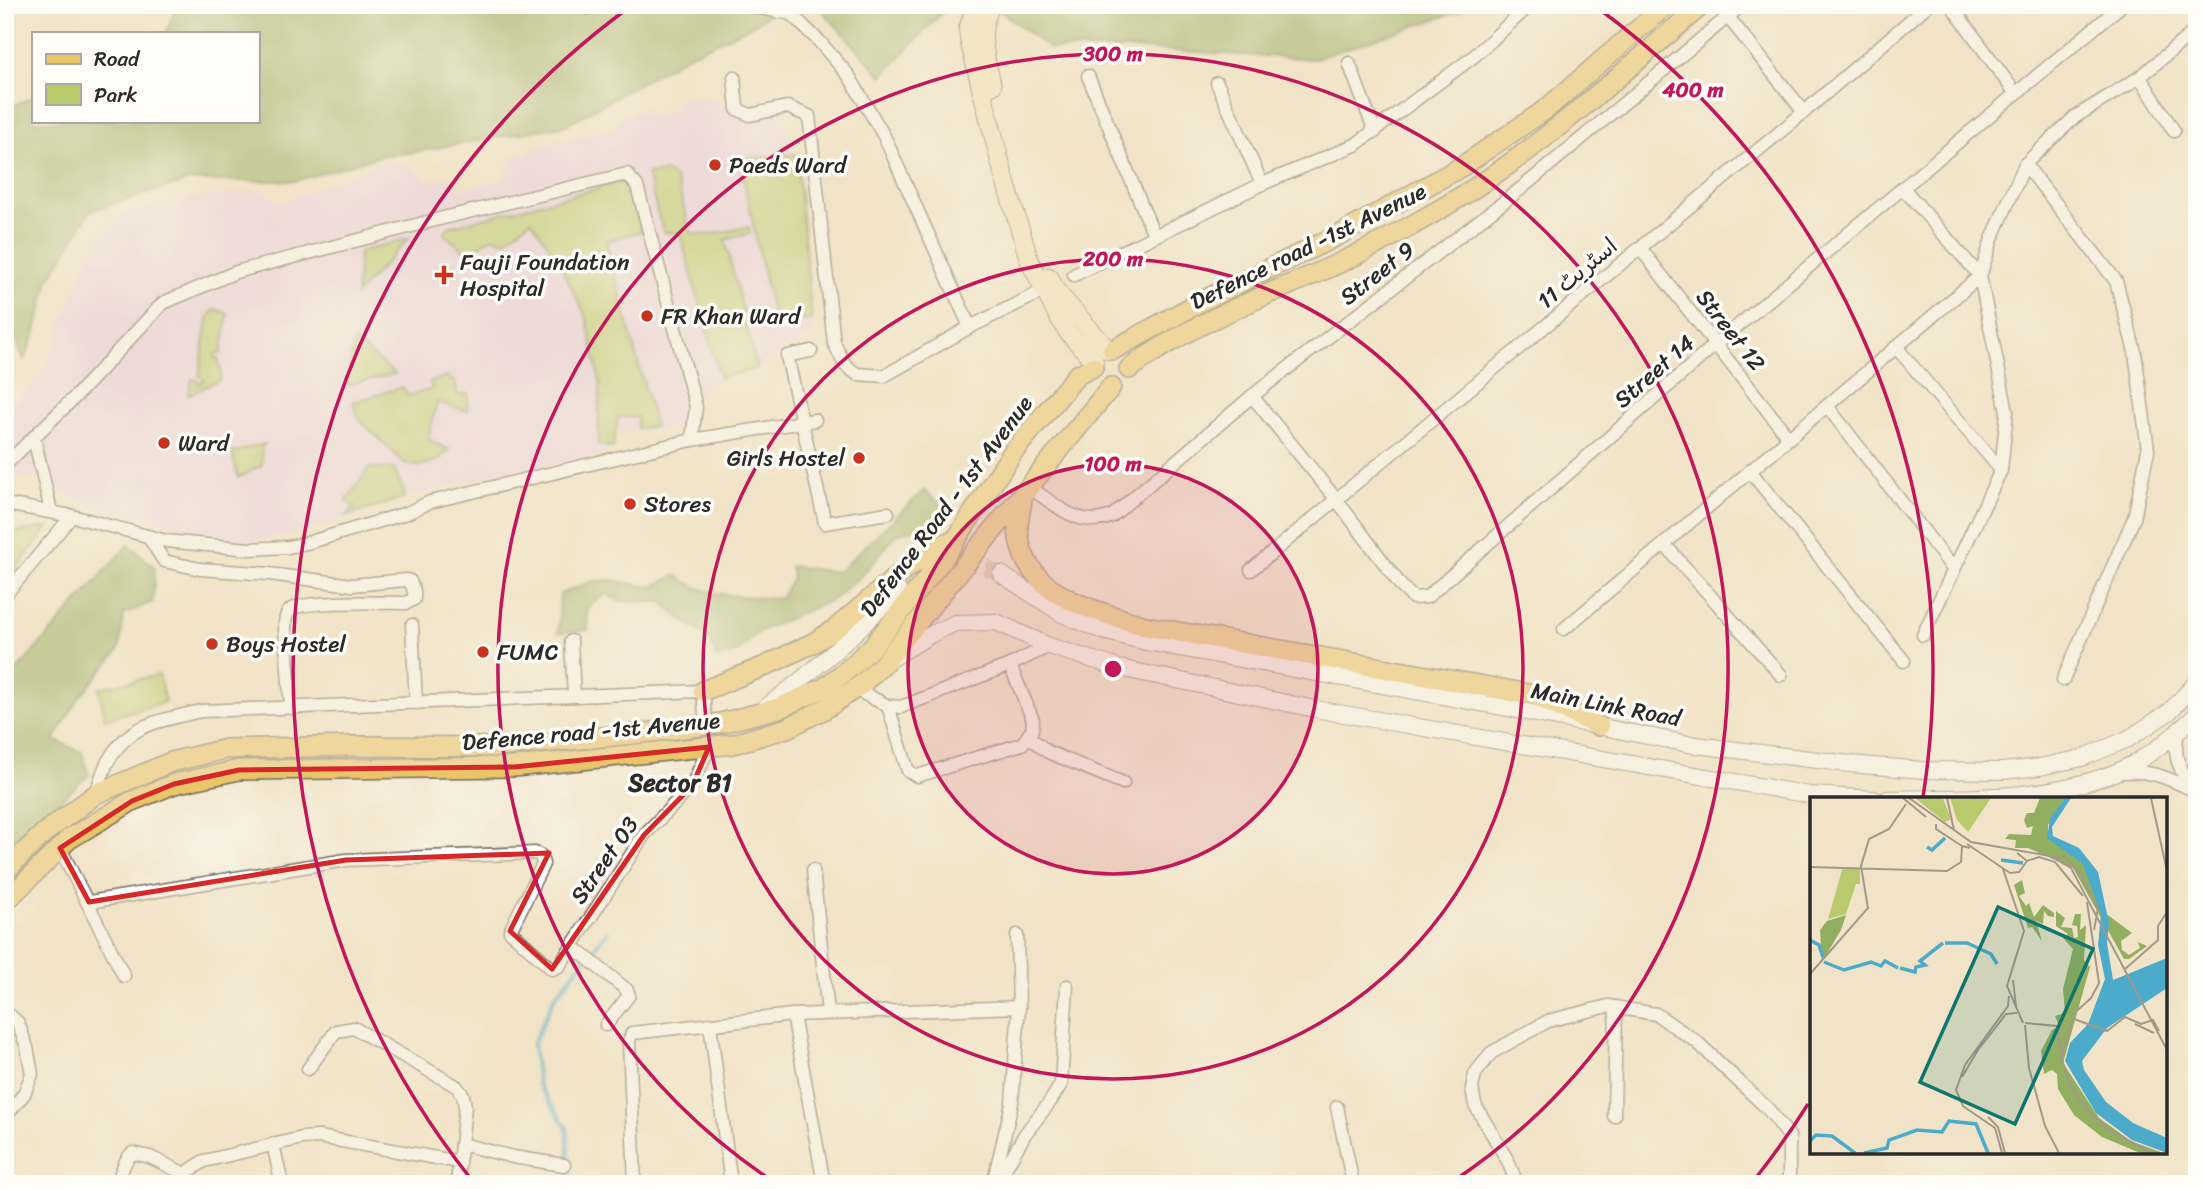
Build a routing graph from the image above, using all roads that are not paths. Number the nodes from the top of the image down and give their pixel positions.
1 (746, 5) edge
2 (976, 5) edge
3 (992, 5) edge
4 (1530, 5) edge
5 (1666, 5) edge
6 (1702, 5) edge
7 (1742, 5) edge
8 (1928, 5) edge
9 (1951, 5) edge
10 (2122, 5) edge
11 (1728, 17) junction
12 (2197, 29) edge
13 (1349, 63) dead end
14 (1088, 76) dead end
15 (734, 77) dead end
16 (2140, 77) junction
17 (1217, 83) dead end
18 (2016, 93) junction
19 (1804, 112) junction
20 (2174, 131) dead end
21 (1375, 132) junction
22 (2025, 164) junction
23 (1262, 184) junction
24 (1903, 188) junction
25 (1154, 235) junction
26 (1640, 248) junction
27 (1074, 275) dead end
28 (1980, 276) junction
29 (1043, 290) junction
30 (970, 327) junction
31 (1716, 344) junction
32 (1896, 347) junction
33 (811, 351) dead end
34 (1102, 357) junction
35 (1129, 369) junction
36 (1111, 387) junction
37 (1252, 396) junction
38 (1827, 406) junction
39 (815, 420) dead end
40 (801, 422) junction
41 (34, 438) junction
42 (1789, 438) junction
43 (692, 440) junction
44 (5, 465) edge
45 (2001, 470) junction
46 (1750, 471) junction
47 (1026, 489) junction
48 (1336, 499) junction
49 (5, 504) edge
50 (51, 511) junction
51 (888, 513) dead end
52 (72, 516) junction
53 (961, 532) junction
54 (148, 536) junction
55 (1664, 544) junction
56 (1251, 570) dead end
57 (1954, 570) junction
58 (1001, 574) tunnel mouth
59 (898, 590) tunnel mouth
60 (5, 595) edge
61 (412, 625) dead end
62 (1564, 629) dead end
63 (1923, 635) dead end
64 (571, 641) dead end
65 (1049, 646) junction
66 (1904, 661) dead end
67 (884, 663) junction
68 (1010, 665) junction
69 (1781, 676) dead end
70 (2063, 680) dead end
71 (2197, 682) edge
72 (855, 689) junction
73 (703, 691) junction
74 (574, 696) junction
75 (416, 703) junction
76 (888, 706) junction
77 (290, 708) junction
78 (758, 713) junction
79 (2197, 714) edge
80 (706, 726) junction
81 (1599, 726) junction
82 (2179, 731) junction
83 (1028, 736) junction
84 (709, 747) junction
85 (2115, 773) junction
86 (1123, 783) dead end
87 (2194, 791) edge
88 (96, 794) junction
89 (1842, 797) edge
90 (1937, 797) edge
91 (60, 848) junction
92 (813, 870) dead end
93 (5, 871) edge
94 (5, 902) edge
95 (89, 902) junction
96 (1017, 935) dead end
97 (582, 954) junction
98 (124, 976) dead end
99 (1067, 986) dead end
100 (1019, 1007) junction
101 (1616, 1007) junction
102 (5, 1012) edge
103 (828, 1013) junction
104 (793, 1015) junction
105 (710, 1024) junction
106 (606, 1025) dead end
107 (309, 1069) dead end
108 (1338, 1107) dead end
109 (1614, 1116) dead end
110 (5, 1117) edge
111 (273, 1144) junction
112 (461, 1144) junction
113 (459, 1162) junction
114 (564, 1165) dead end
115 (115, 1184) edge
116 (282, 1184) edge
117 (457, 1184) edge
118 (635, 1184) edge
119 (731, 1184) edge
120 (824, 1184) edge
121 (995, 1184) edge
122 (1353, 1184) edge
123 (1517, 1184) edge
124 (1789, 1184) edge

1 - 30 street
2 - 29 main road
3 - 34 main road
4 - 21 street
5 - 34 main road, Defence Road - 1st Avenue
6 - 35 main road, Defence road -1st Avenue
7 - 11 street, Street 9
8 - 19 street, اسٹریٹ 11
9 - 18 street
10 - 18 street, Street 14
11 - 19 street
11 - 37 street, Street 9
12 - 16 street
13 - 21 street
14 - 25 street
15 - 30 street
16 - 20 street
16 - 22 street
17 - 23 street
18 - 24 street, Street 14
19 - 26 street, اسٹریٹ 11
21 - 23 street
22 - 28 street
22 - 70 street
23 - 25 street
24 - 28 street
24 - 31 street, Street 14
25 - 27 street
26 - 31 street, Street 12
26 - 48 street, اسٹریٹ 11
28 - 32 street
28 - 45 street
29 - 30 street
29 - 34 main road
31 - 42 street, Street 12
31 - 48 street, Street 14
32 - 38 street
32 - 45 street
33 - 40 street
34 - 35 main road
34 - 36 main road
34 - 53 main road, Defence Road - 1st Avenue
35 - 36 main road, Defence road -1st Avenue
36 - 47 main road, Defence road -1st Avenue
37 - 47 street, Street 9
37 - 48 street, Street 14
38 - 42 street
38 - 57 street
39 - 40 street
40 - 43 street
40 - 51 street
41 - 43 street
41 - 44 street
41 - 50 street
42 - 46 street
43 - 54 street
45 - 57 street
46 - 55 street
46 - 66 street
47 - 67 main road, Defence road -1st Avenue
47 - 81 main road
48 - 56 street, اسٹریٹ 11
49 - 50 street
50 - 52 street
52 - 54 street
52 - 60 street
53 - 73 main road
53 - 78 main road, Defence Road - 1st Avenue
54 - 77 street
55 - 62 street
55 - 69 street
57 - 63 street
58 - 81 street, Main Link Road
59 - 78 street
61 - 75 street
64 - 74 street
65 - 67 street
65 - 68 street
65 - 89 street
67 - 72 main road, Defence road -1st Avenue
68 - 76 street
68 - 83 street
71 - 81 street, Main Link Road
72 - 76 street
72 - 84 main road, Defence road -1st Avenue
73 - 74 street
73 - 80 street
74 - 75 street
75 - 77 street
76 - 83 street
77 - 88 street
78 - 80 main road, Defence Road - 1st Avenue
79 - 82 street
80 - 88 main road, Defence Road - 1st Avenue
82 - 85 street
82 - 87 street
83 - 86 street
84 - 91 main road, Defence road -1st Avenue
84 - 97 street, Street 03
85 - 87 street
85 - 90 street
88 - 93 main road, Defence Road - 1st Avenue
91 - 94 main road, Defence road -1st Avenue
91 - 95 street
92 - 103 street
95 - 97 street, Street 03
95 - 98 street
96 - 100 street
97 - 106 street
99 - 121 street
100 - 103 street
100 - 121 street
101 - 109 street
101 - 123 street
101 - 124 street
102 - 110 street
103 - 104 street
104 - 105 street
104 - 120 street
105 - 118 street
105 - 119 street
107 - 112 street
108 - 122 street
111 - 113 street
111 - 115 street
111 - 116 street
112 - 113 street
112 - 114 street
113 - 117 street

